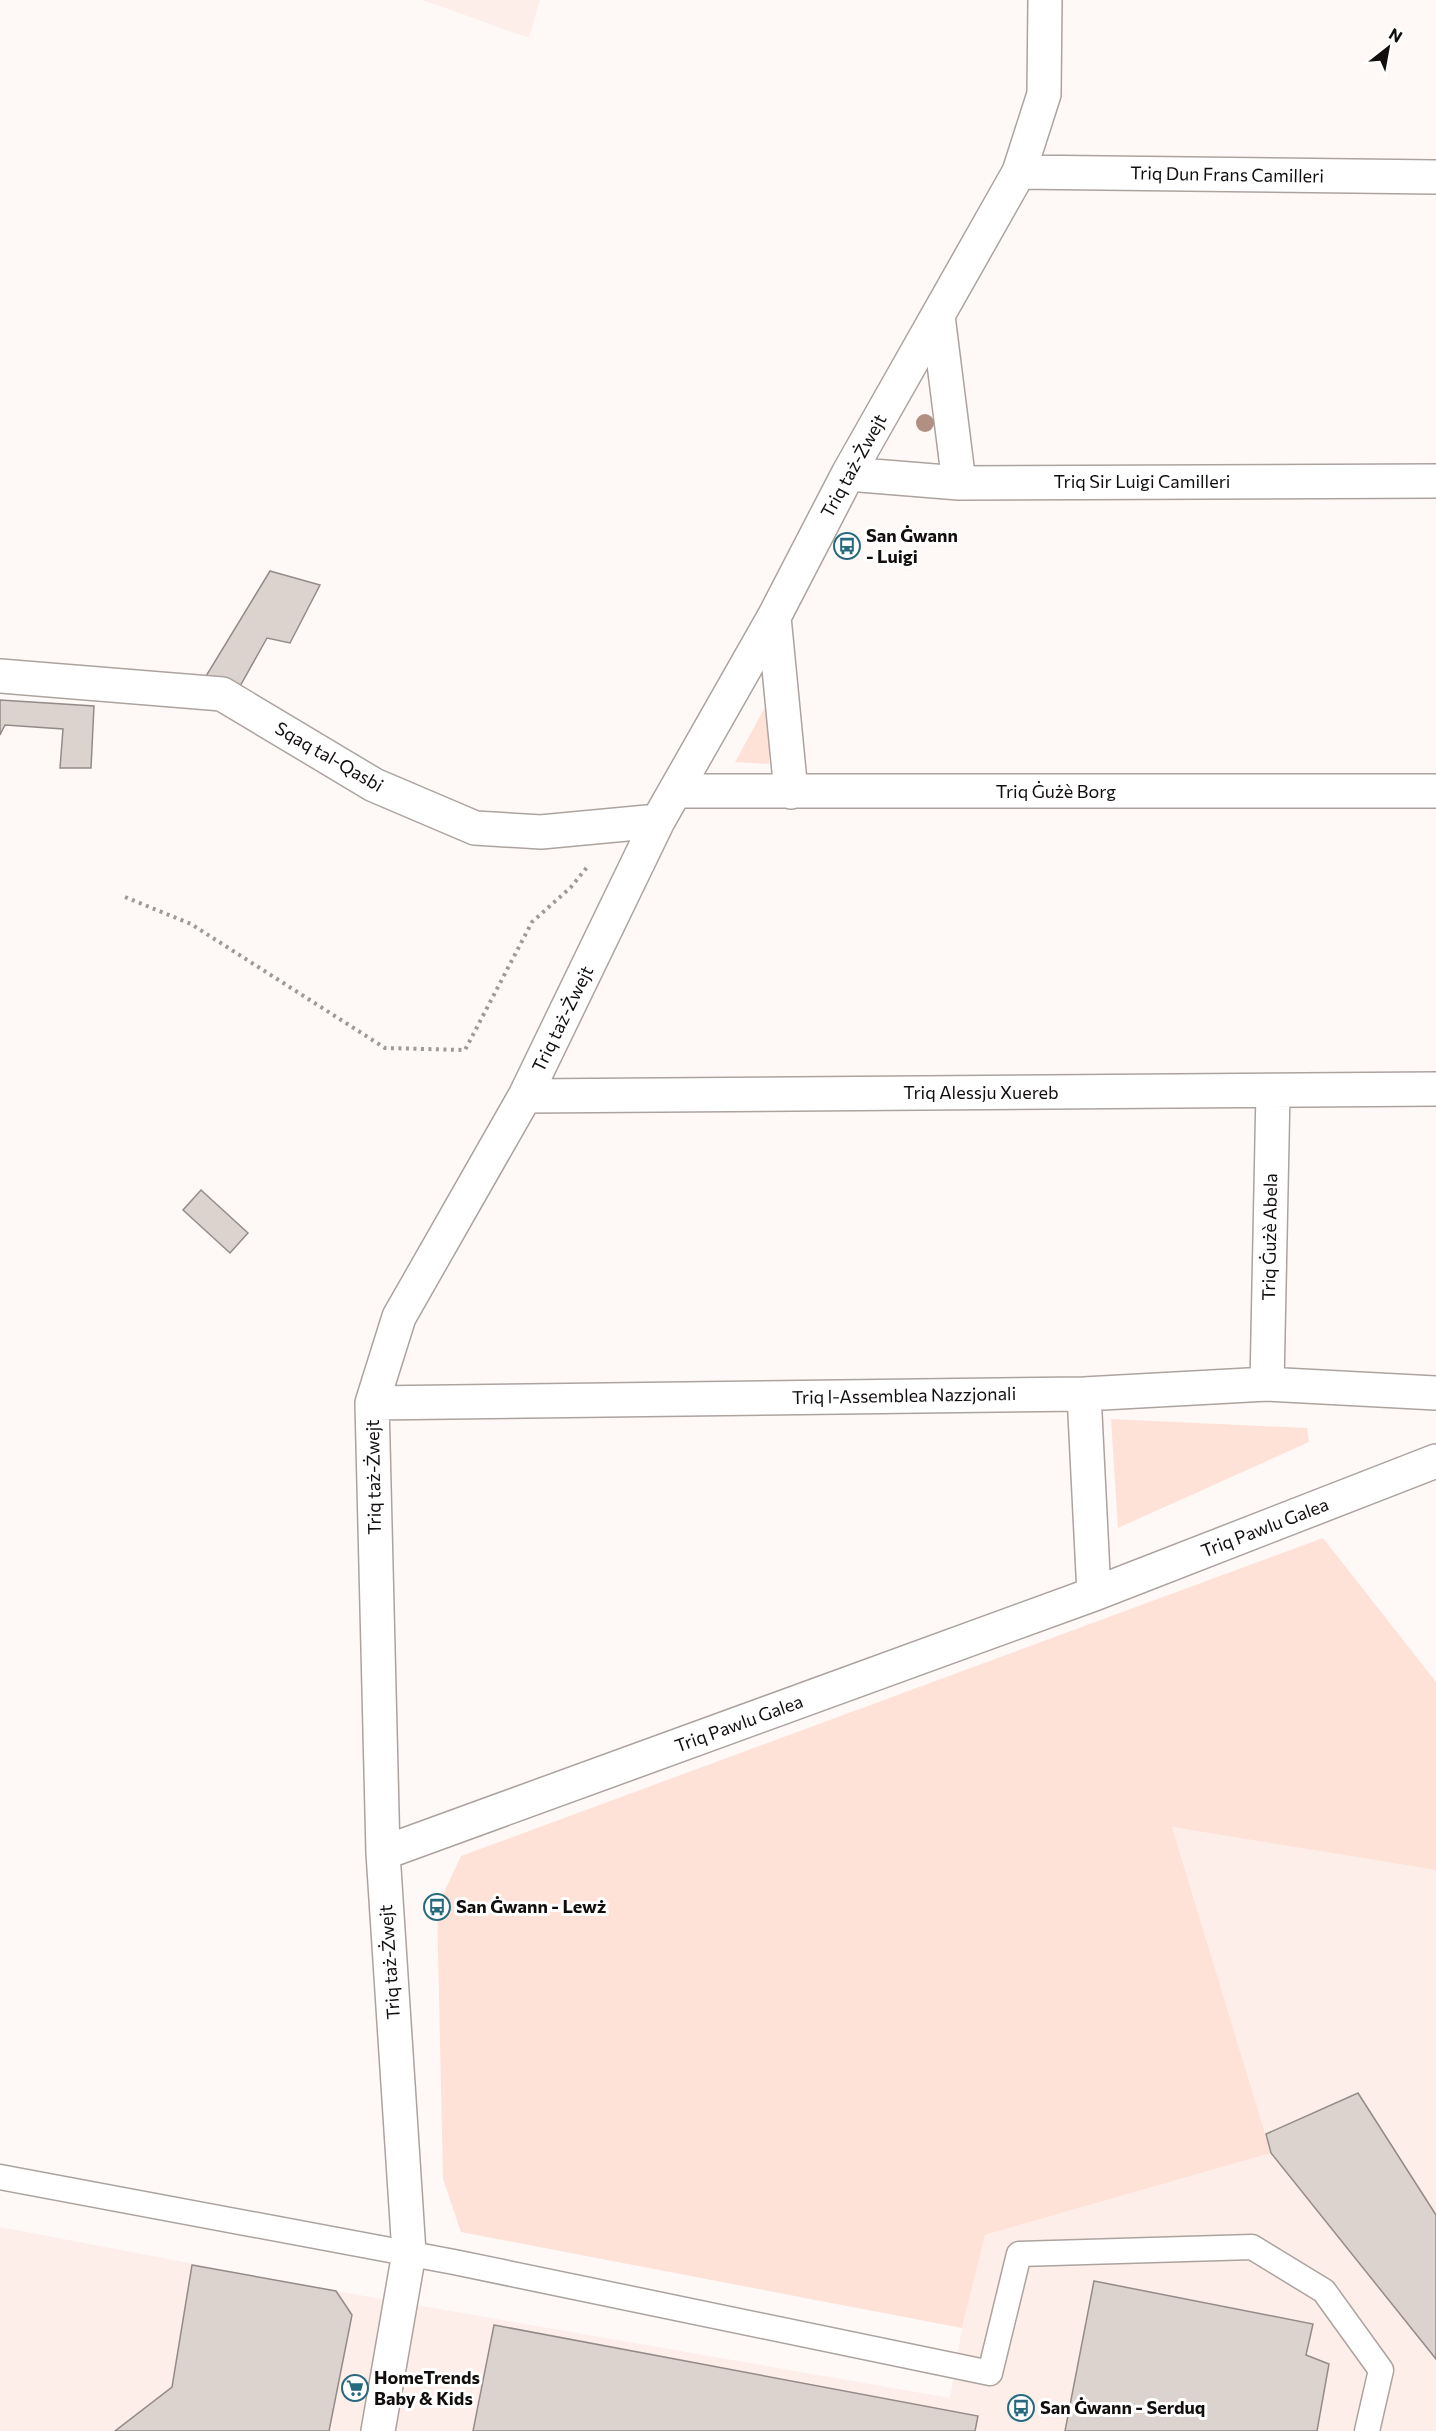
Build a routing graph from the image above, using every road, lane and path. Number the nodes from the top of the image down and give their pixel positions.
1 (1045, 0) edge
2 (1019, 172) junction
3 (1436, 177) edge
4 (938, 316) junction
5 (848, 474) junction
6 (1436, 481) edge
7 (959, 483) junction
8 (774, 617) junction
9 (0, 676) edge
10 (675, 791) junction
11 (1436, 791) edge
12 (791, 792) junction
13 (658, 821) junction
14 (621, 824) junction
15 (125, 897) dead end
16 (1436, 1089) edge
17 (1273, 1090) junction
18 (525, 1096) junction
19 (1268, 1384) junction
20 (1084, 1394) junction
21 (1436, 1394) edge
22 (372, 1403) junction
23 (1436, 1461) edge
24 (1094, 1594) junction
25 (383, 1853) junction
26 (0, 2177) edge
27 (409, 2253) junction
28 (378, 2431) edge
29 (1366, 2431) edge

1 - 2 street, Triq taż-Żwejt
2 - 3 street, Triq Dun Frans Camilleri
2 - 4 street, Triq taż-Żwejt
4 - 5 street, Triq taż-Żwejt
4 - 7 street
5 - 7 street, Triq Sir Luigi Camilleri
5 - 8 street, Triq taż-Żwejt
6 - 7 street, Triq Sir Luigi Camilleri
8 - 10 street, Triq taż-Żwejt
8 - 12 street
9 - 14 street, Sqaq tal-Qasbi
10 - 12 street, Triq Ġużè Borg
10 - 13 street, Triq taż-Żwejt
11 - 12 street, Triq Ġużè Borg
13 - 14 street, Sqaq tal-Qasbi
13 - 18 street, Triq taż-Żwejt
14 - 15 path
16 - 17 street, Triq Alessju Xuereb
17 - 18 street, Triq Alessju Xuereb
17 - 19 street, Triq Ġużè Abela
18 - 22 street, Triq taż-Żwejt
19 - 20 street, Triq l-Assemblea Nazzjonali
19 - 21 street, Triq l-Assemblea Nazzjonali
20 - 22 street, Triq l-Assemblea Nazzjonali
20 - 24 street
22 - 25 street, Triq taż-Żwejt
23 - 24 street, Triq Pawlu Galea
24 - 25 street, Triq Pawlu Galea
25 - 27 street, Triq taż-Żwejt
26 - 27 lane
27 - 28 street, Triq taż-Żwejt
27 - 29 lane

